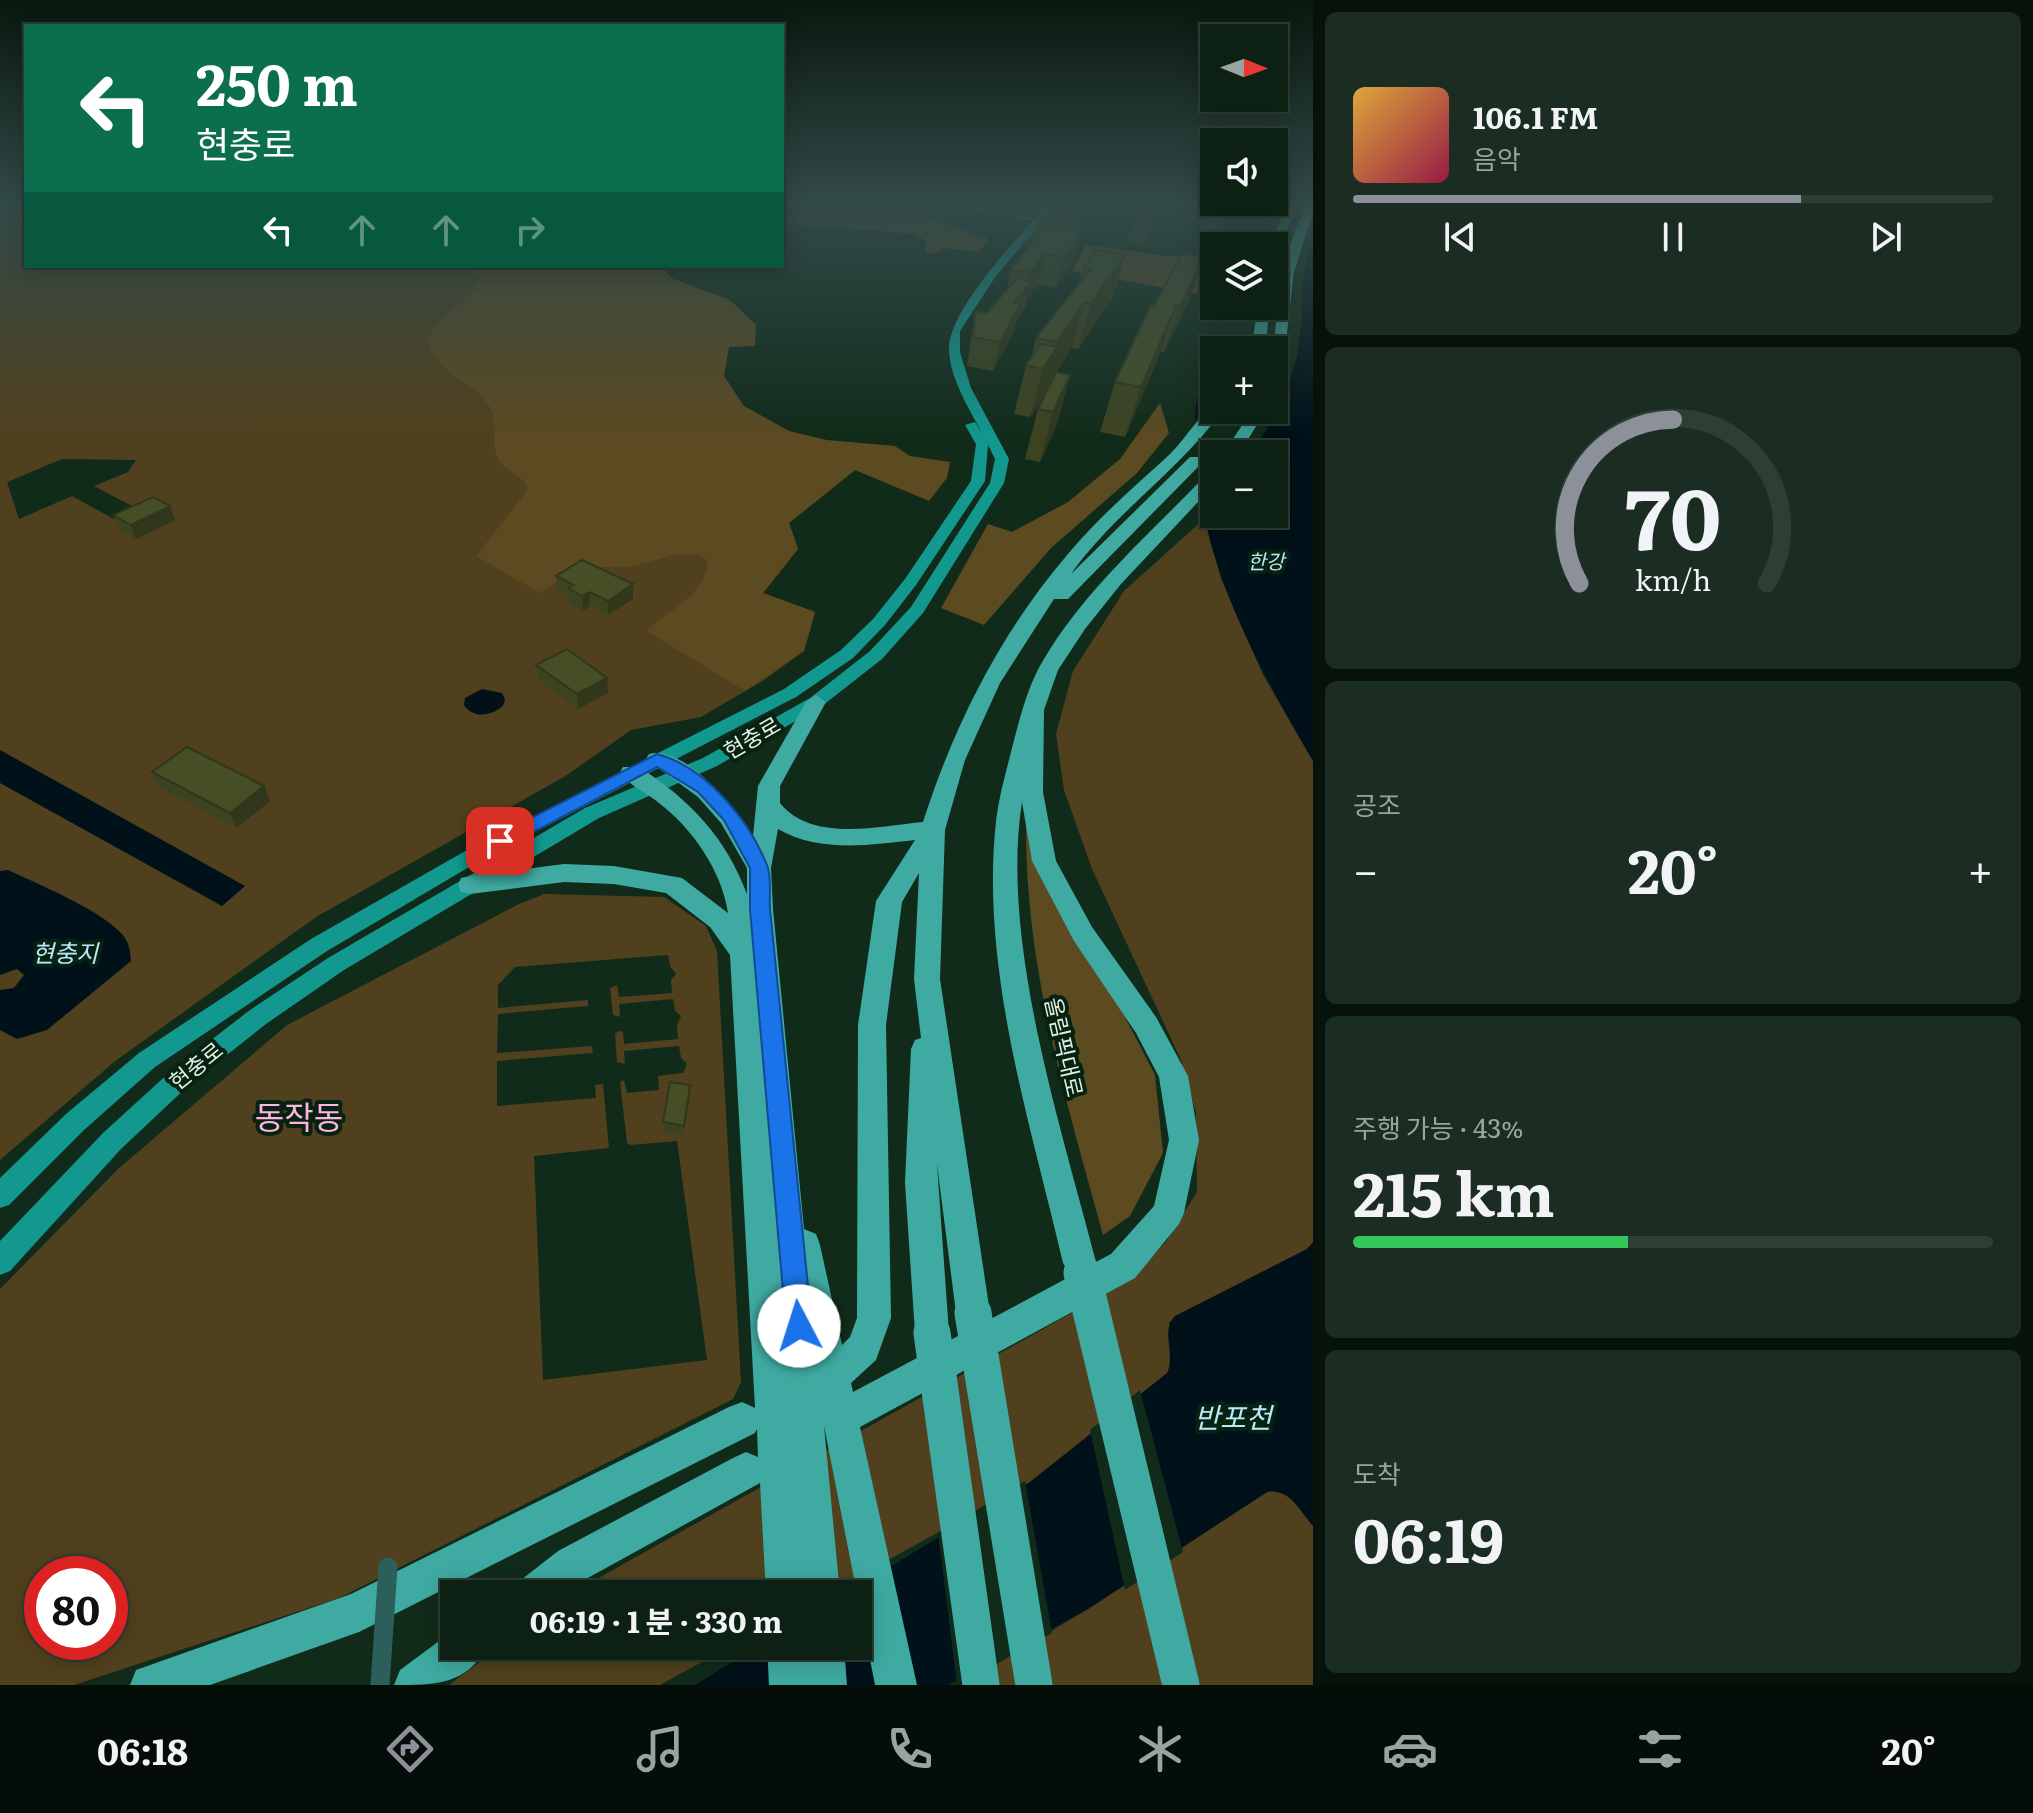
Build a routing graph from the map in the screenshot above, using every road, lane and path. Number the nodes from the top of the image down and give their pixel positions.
1 (974, 283) edge
2 (986, 283) edge
3 (1286, 283) edge
4 (1282, 336) edge
5 (1205, 424) edge
6 (1223, 424) edge
7 (1200, 490) edge
8 (1122, 520) junction
9 (816, 702) junction
10 (1033, 705) junction
11 (647, 773) junction
12 (685, 773) junction
13 (767, 803) junction
14 (933, 830) junction
15 (759, 868) junction
16 (470, 885) junction
17 (743, 952) junction
18 (927, 979) junction
19 (785, 1169) junction
20 (0, 1196) edge
21 (0, 1261) edge
22 (844, 1368) dead end
23 (742, 1420) dead end
24 (848, 1431) junction
25 (746, 1471) dead end
26 (798, 1523) junction
27 (388, 1567) dead end
28 (553, 1580) edge
29 (788, 1580) edge
30 (816, 1580) edge
31 (448, 1660) edge
32 (789, 1660) edge
33 (824, 1660) edge
34 (151, 1685) edge
35 (380, 1685) edge
36 (415, 1685) edge
37 (790, 1685) edge
38 (826, 1685) edge
39 (896, 1685) edge
40 (981, 1685) edge
41 (1034, 1685) edge
42 (1181, 1685) edge

1 - 11 main road, 현충로
2 - 9 main road, 현충로
3 - 4 highway
5 - 8 highway
6 - 8 highway
7 - 10 highway, 올림픽대로
8 - 14 highway
9 - 12 main road, 현충로
9 - 13 highway
10 - 24 highway
10 - 42 highway, 올림픽대로, bridge
11 - 12 highway
11 - 16 main road, 현충로
11 - 17 highway
11 - 20 main road, 현충로
12 - 15 highway
13 - 14 highway
13 - 15 highway
14 - 18 highway
14 - 22 highway
15 - 19 highway
16 - 17 highway
16 - 21 main road, 현충로
17 - 26 highway
18 - 40 highway, bridge
18 - 41 highway, bridge
19 - 24 highway
19 - 26 highway
23 - 34 highway
24 - 39 highway
25 - 28 highway
26 - 29 highway
26 - 30 highway
27 - 35 street, bridge
31 - 36 highway
32 - 37 highway
33 - 38 highway

